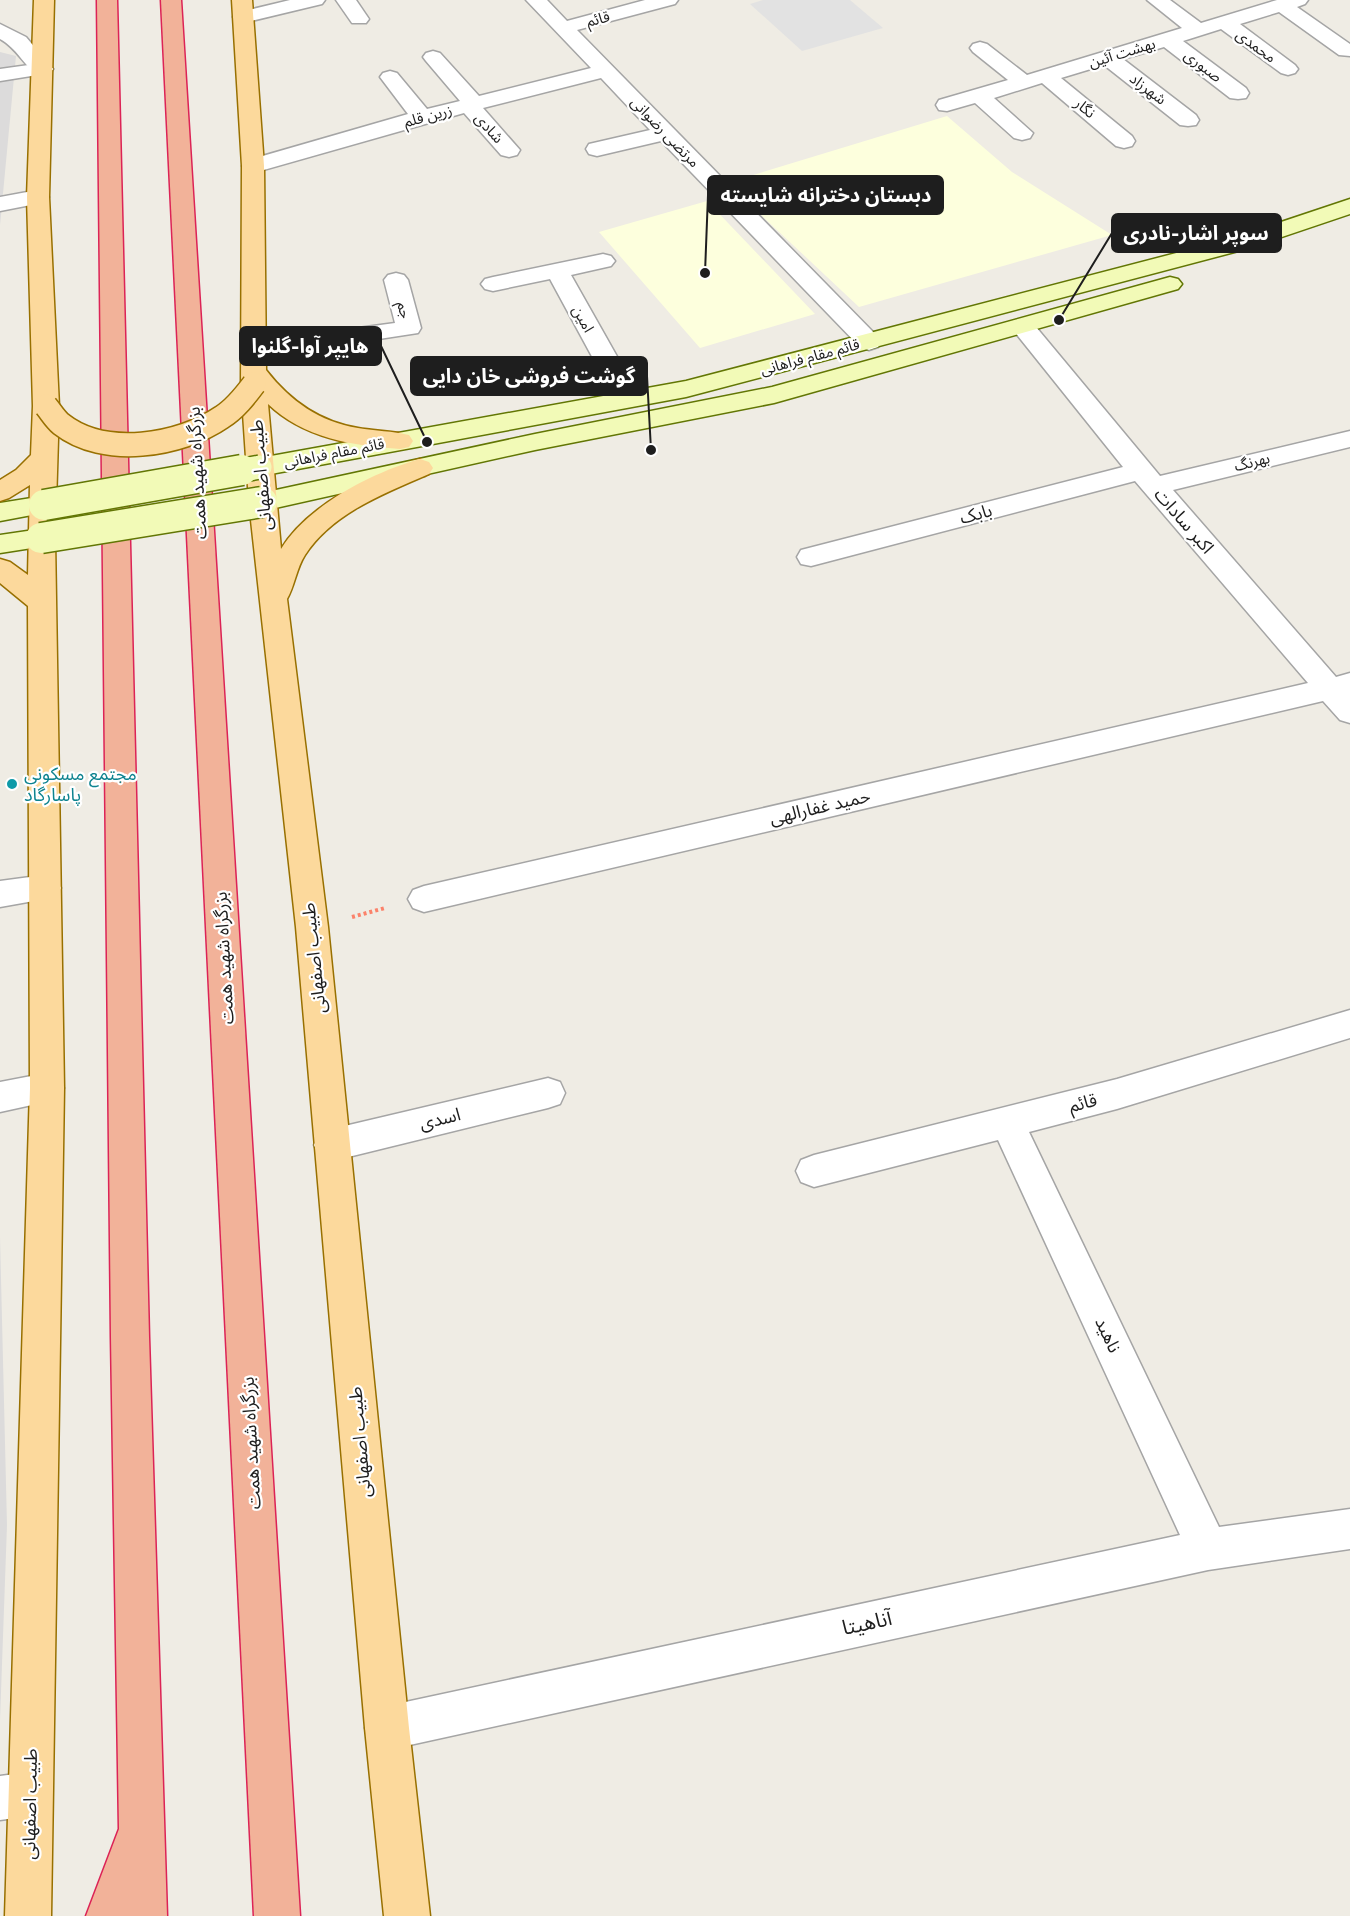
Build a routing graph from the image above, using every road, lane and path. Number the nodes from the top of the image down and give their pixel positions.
1 (44, 0) edge
2 (107, 0) edge
3 (171, 0) edge
4 (315, 0) edge
5 (346, 0) edge
6 (536, 0) edge
7 (668, 0) edge
8 (1157, 0) edge
9 (1290, 2) edge
10 (244, 6) edge
11 (359, 19) dead end
12 (1224, 22) junction
13 (563, 28) junction
14 (0, 30) edge
15 (1198, 30) junction
16 (1167, 39) junction
17 (980, 48) dead end
18 (1346, 51) dead end
19 (433, 57) dead end
20 (1107, 57) junction
21 (43, 69) junction
22 (1288, 69) dead end
23 (605, 71) junction
24 (0, 75) edge
25 (1046, 76) junction
26 (390, 77) dead end
27 (1023, 82) junction
28 (1239, 93) dead end
29 (979, 96) junction
30 (471, 105) junction
31 (947, 105) dead end
32 (422, 117) junction
33 (1188, 120) dead end
34 (665, 133) junction
35 (1022, 133) dead end
36 (1124, 141) dead end
37 (597, 149) dead end
38 (509, 150) dead end
39 (253, 166) junction
40 (38, 197) junction
41 (0, 204) edge
42 (1350, 206) edge
43 (1350, 230) edge
44 (603, 261) dead end
45 (557, 271) junction
46 (396, 280) dead end
47 (493, 284) dead end
48 (1022, 326) junction
49 (869, 342) junction
50 (254, 368) junction
51 (628, 399) junction
52 (46, 406) junction
53 (1350, 439) edge
54 (400, 441) junction
55 (45, 457) junction
56 (260, 467) junction
57 (420, 468) junction
58 (1148, 479) junction
59 (0, 492) edge
60 (262, 502) junction
61 (44, 505) junction
62 (0, 512) edge
63 (41, 538) junction
64 (0, 544) edge
65 (811, 557) dead end
66 (0, 569) edge
67 (274, 601) junction
68 (42, 603) junction
69 (1340, 686) edge
70 (1350, 712) edge
71 (45, 888) junction
72 (0, 894) edge
73 (424, 898) joint
74 (312, 927) junction
75 (1350, 1024) edge
76 (47, 1088) junction
77 (548, 1093) dead end
78 (0, 1097) edge
79 (1007, 1122) junction
80 (332, 1145) junction
81 (814, 1171) dead end
82 (1350, 1529) edge
83 (1208, 1549) junction
84 (387, 1728) junction
85 (15, 1796) edge
86 (142, 1827) junction
87 (273, 1847) junction
88 (28, 1916) edge
89 (109, 1916) edge
90 (144, 1916) edge
91 (277, 1916) edge
92 (300, 1916) edge
93 (407, 1916) edge

1 - 21 main road, طبیب اصفهانی
2 - 86 highway
3 - 87 highway, بزرگراه شهید همت
4 - 10 street
5 - 11 street
6 - 13 street, مرتضی رضوانی
7 - 13 street, قائم
8 - 15 street
9 - 12 street, بهشت آئین
9 - 18 street
10 - 39 main road, طبیب اصفهانی
12 - 15 street, بهشت آئین
12 - 22 street, محمدی
13 - 23 street, مرتضی رضوانی
14 - 21 street
15 - 16 street, بهشت آئین
16 - 20 street, بهشت آئین
16 - 28 street, صبوری
17 - 27 street
19 - 30 street, شادی
20 - 25 street, بهشت آئین
20 - 33 street, شهرزاد
21 - 24 street
21 - 40 main road, طبیب اصفهانی
23 - 30 street, زرین قلم
23 - 34 street, مرتضی رضوانی
25 - 27 street, بهشت آئین
25 - 36 street, نگار
26 - 32 street
27 - 29 street, بهشت آئین
29 - 31 street, بهشت آئین
29 - 35 street
30 - 32 street, زرین قلم
30 - 38 street, شادی
32 - 39 street, زرین قلم
34 - 37 street
34 - 49 street, مرتضی رضوانی
39 - 50 main road, طبیب اصفهانی
40 - 41 street
40 - 52 main road, طبیب اصفهانی
42 - 49 main road, قائم مقام فراهانی
43 - 48 main road, قائم مقام فراهانی
44 - 45 street
45 - 47 street
45 - 51 street, امین
46 - 50 street, جم
48 - 57 main road, قائم مقام فراهانی
48 - 58 street, اکبر سادات
49 - 51 main road, قائم مقام فراهانی
50 - 52 main road, bridge
50 - 54 main road
50 - 56 main road, طبیب اصفهانی
51 - 54 main road, قائم مقام فراهانی
52 - 55 main road, طبیب اصفهانی
53 - 58 street, بهرنگ
54 - 56 main road, قائم مقام فراهانی
55 - 59 main road
55 - 61 main road, طبیب اصفهانی
56 - 60 main road, طبیب اصفهانی
56 - 61 main road, قائم مقام فراهانی, bridge
57 - 60 main road, قائم مقام فراهانی
57 - 67 main road
58 - 65 street, بابک
58 - 69 street, اکبر سادات
60 - 63 main road, قائم مقام فراهانی, bridge
60 - 67 main road, طبیب اصفهانی
61 - 62 main road, قائم مقام فراهانی
61 - 63 main road, طبیب اصفهانی
63 - 64 main road, قائم مقام فراهانی
63 - 68 main road, طبیب اصفهانی
66 - 68 main road
67 - 74 main road, طبیب اصفهانی
68 - 71 main road, طبیب اصفهانی
69 - 70 street, اکبر سادات
69 - 73 street, حمید غفارالهی
71 - 72 street
71 - 76 main road, طبیب اصفهانی
73 - 74 path
74 - 80 main road, طبیب اصفهانی
75 - 79 street, قائم
76 - 78 street
76 - 85 main road, طبیب اصفهانی
77 - 80 street, اسدی
79 - 81 street, قائم
79 - 83 street, ناهید
80 - 84 main road, طبیب اصفهانی
82 - 83 street, آناهیتا
83 - 84 street, آناهیتا
84 - 93 main road, طبیب اصفهانی
85 - 88 main road, طبیب اصفهانی
86 - 89 highway
86 - 90 highway
87 - 91 highway, بزرگراه شهید همت
87 - 92 highway

